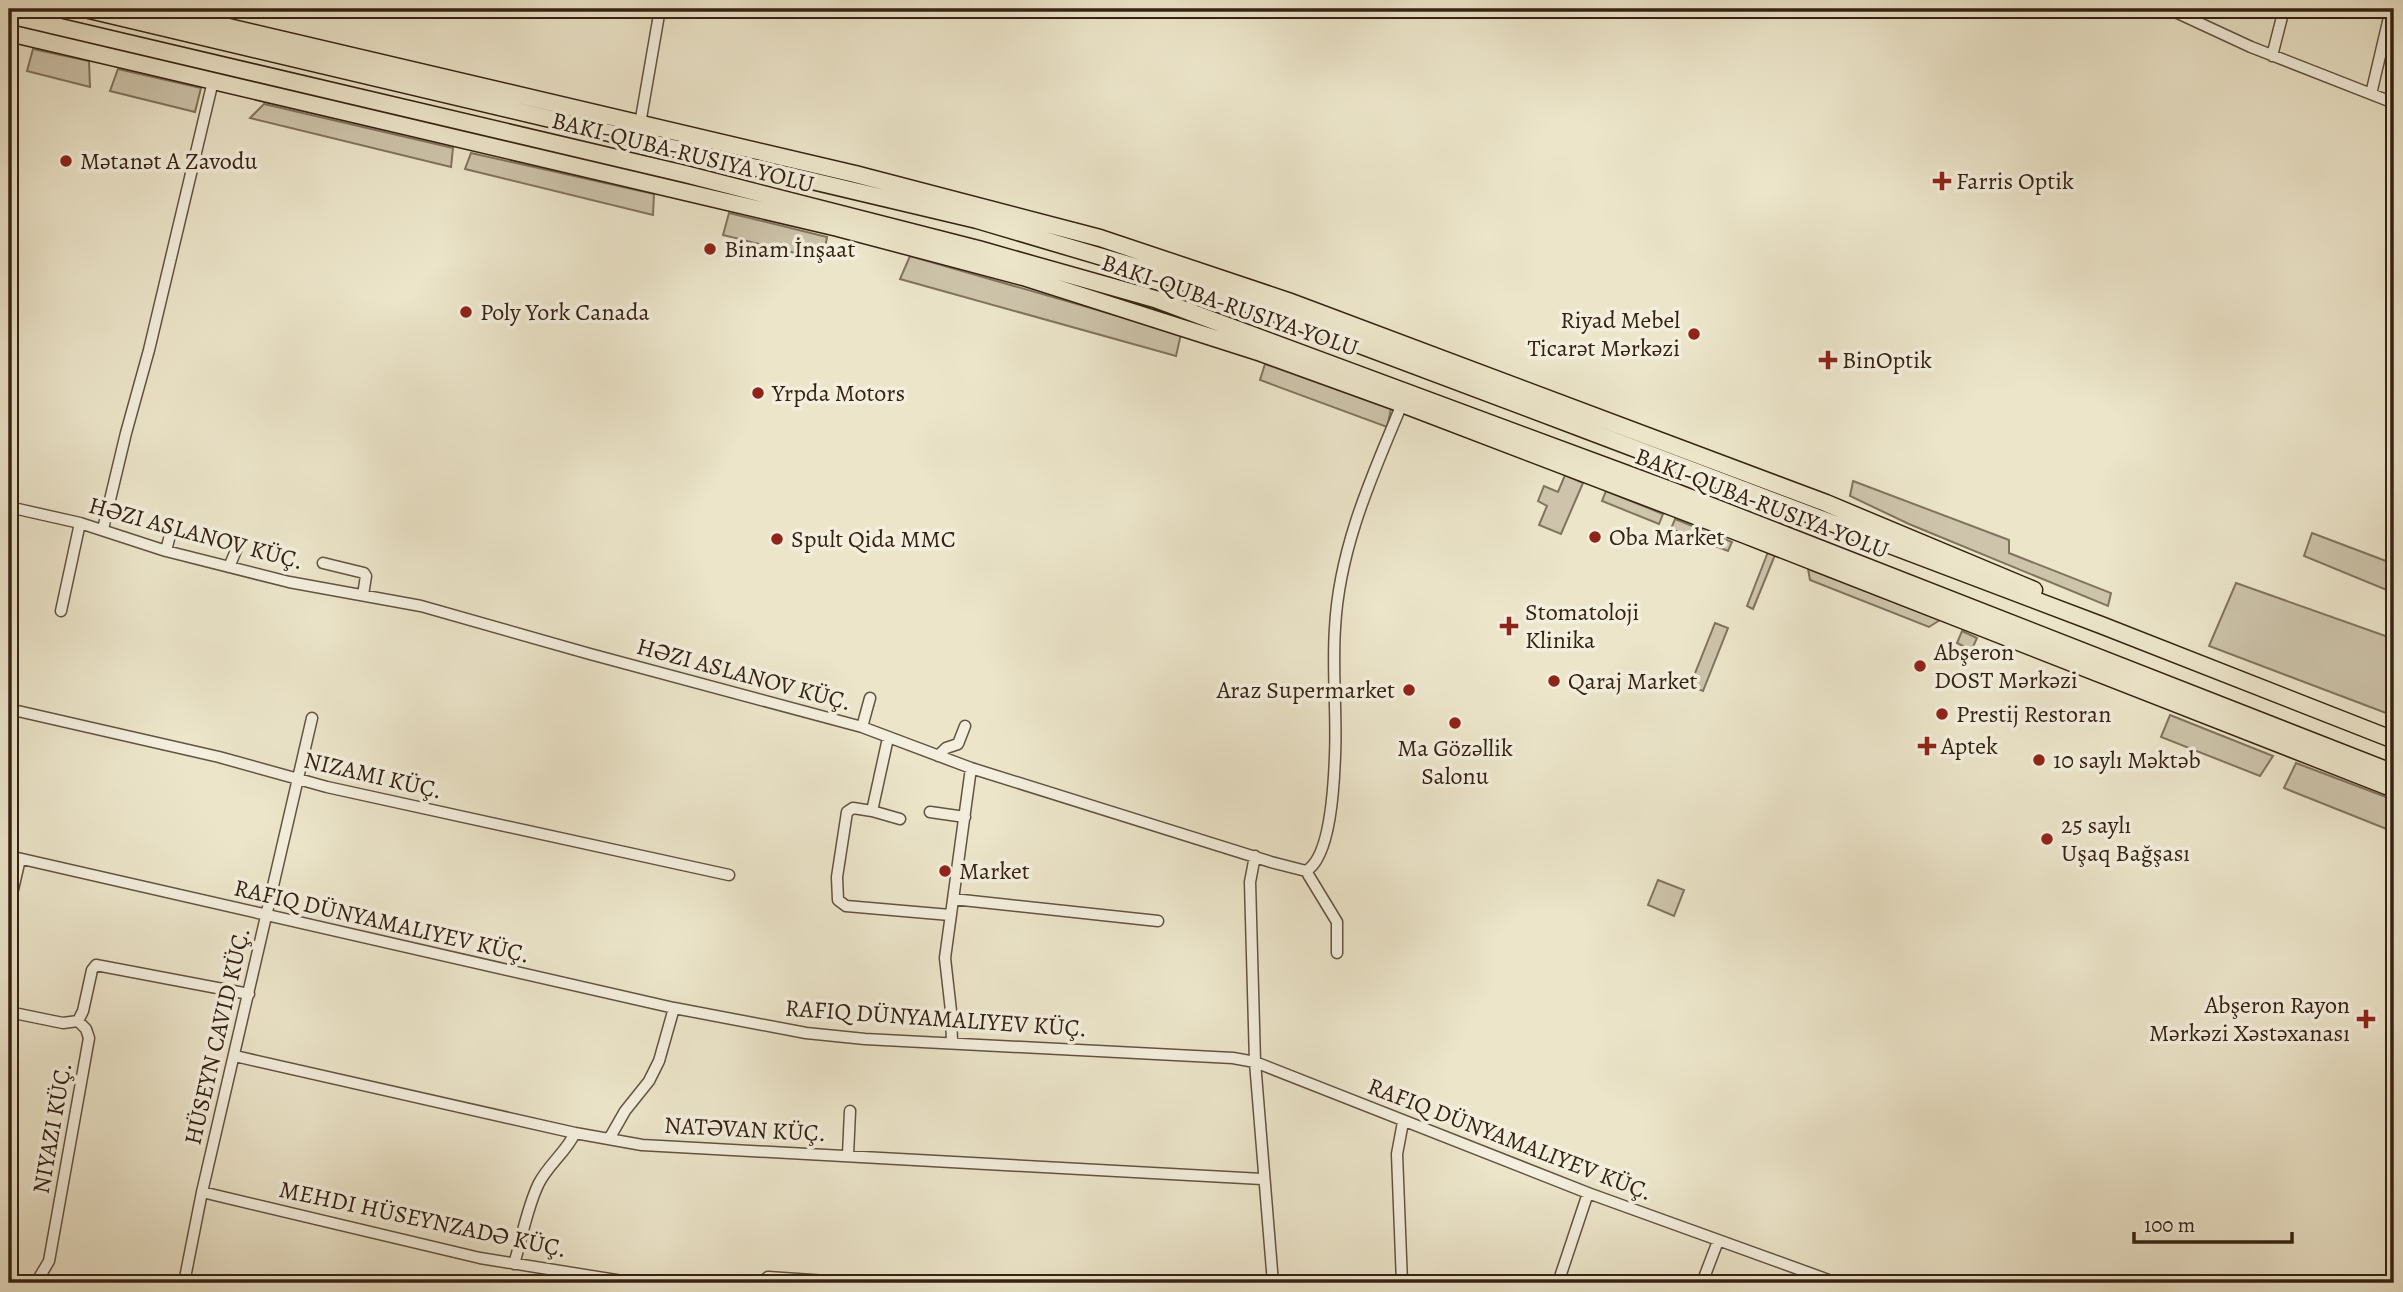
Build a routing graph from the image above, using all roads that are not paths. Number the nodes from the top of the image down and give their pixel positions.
1 (85, 9) edge
2 (152, 9) edge
3 (660, 9) edge
4 (2169, 9) edge
5 (2284, 9) edge
6 (2391, 9) edge
7 (9, 15) edge
8 (9, 33) edge
9 (2272, 56) junction
10 (212, 81) junction
11 (2371, 94) junction
12 (2394, 103) edge
13 (640, 124) junction
14 (1402, 404) junction
15 (9, 507) edge
16 (80, 523) junction
17 (173, 523) dead end
18 (103, 529) junction
19 (240, 541) dead end
20 (166, 551) junction
21 (323, 563) dead end
22 (229, 567) junction
23 (363, 595) junction
24 (61, 611) dead end
25 (2101, 625) junction
26 (870, 698) dead end
27 (9, 709) edge
28 (313, 718) dead end
29 (965, 726) dead end
30 (862, 727) junction
31 (888, 738) junction
32 (2394, 740) edge
33 (938, 756) junction
34 (971, 768) junction
35 (2394, 773) edge
36 (297, 779) junction
37 (2394, 789) edge
38 (872, 811) junction
39 (930, 812) dead end
40 (965, 817) junction
41 (900, 819) dead end
42 (9, 856) edge
43 (1255, 856) junction
44 (20, 859) junction
45 (1306, 871) junction
46 (729, 876) dead end
47 (953, 899) junction
48 (9, 907) edge
49 (950, 915) junction
50 (267, 917) junction
51 (1158, 920) dead end
52 (1337, 953) dead end
53 (249, 994) junction
54 (674, 1008) junction
55 (9, 1012) edge
56 (78, 1021) junction
57 (951, 1042) junction
58 (235, 1056) junction
59 (1255, 1062) junction
60 (850, 1111) dead end
61 (1404, 1122) junction
62 (575, 1133) junction
63 (609, 1139) junction
64 (848, 1155) junction
65 (1262, 1180) junction
66 (202, 1192) junction
67 (1588, 1194) junction
68 (1718, 1241) junction
69 (514, 1264) junction
70 (1803, 1271) junction
71 (36, 1283) edge
72 (185, 1283) edge
73 (635, 1283) edge
74 (760, 1283) edge
75 (857, 1283) edge
76 (1273, 1283) edge
77 (1402, 1283) edge
78 (1558, 1283) edge
79 (1702, 1283) edge
80 (1799, 1283) edge
81 (1837, 1283) edge

1 - 25 highway
2 - 13 highway
3 - 13 street
4 - 9 street
5 - 9 street
6 - 11 street
7 - 35 highway
8 - 10 highway
9 - 11 street
10 - 14 highway
10 - 18 street
11 - 12 street
13 - 25 highway
14 - 37 highway
14 - 45 street
15 - 16 street, HƏZI ASLANOV KÜÇ.
16 - 18 street, HƏZI ASLANOV KÜÇ.
16 - 24 street
17 - 20 street
18 - 20 street, HƏZI ASLANOV KÜÇ.
19 - 22 street
20 - 22 street, HƏZI ASLANOV KÜÇ.
21 - 23 street
22 - 23 street, HƏZI ASLANOV KÜÇ.
23 - 30 street, HƏZI ASLANOV KÜÇ.
25 - 32 highway
26 - 30 street
27 - 36 street, NIZAMI KÜÇ.
28 - 36 street, HÜSEYN CAVID KÜÇ.
29 - 33 street
30 - 31 street, HƏZI ASLANOV KÜÇ.
31 - 33 street, HƏZI ASLANOV KÜÇ.
31 - 38 street
33 - 34 street, HƏZI ASLANOV KÜÇ.
34 - 40 street
34 - 43 street, HƏZI ASLANOV KÜÇ.
36 - 46 street, NIZAMI KÜÇ.
36 - 50 street, HÜSEYN CAVID KÜÇ.
38 - 41 street
38 - 49 street
39 - 40 street
40 - 47 street
42 - 44 street
43 - 45 street, HƏZI ASLANOV KÜÇ.
43 - 59 street
44 - 48 street
44 - 50 street
45 - 52 street
47 - 49 street
47 - 51 street
49 - 57 street
50 - 53 street, HÜSEYN CAVID KÜÇ.
50 - 54 street
53 - 56 street
53 - 58 street, HÜSEYN CAVID KÜÇ.
54 - 57 street
54 - 63 street
55 - 56 street
56 - 71 street, NIYAZI KÜÇ.
57 - 59 street
58 - 62 street, NATƏVAN KÜÇ.
58 - 66 street, HÜSEYN CAVID KÜÇ.
59 - 61 street
59 - 65 street
60 - 64 street
61 - 67 street
61 - 77 street
62 - 63 street, NATƏVAN KÜÇ.
62 - 69 street
63 - 64 street, NATƏVAN KÜÇ.
64 - 65 street, NATƏVAN KÜÇ.
65 - 76 street
66 - 69 street, MEHDI HÜSEYNZADƏ KÜÇ.
66 - 72 street, HÜSEYN CAVID KÜÇ.
67 - 68 street
67 - 78 street
68 - 70 street
68 - 79 street
69 - 73 street, MEHDI HÜSEYNZADƏ KÜÇ.
70 - 80 street
70 - 81 street
74 - 75 street

